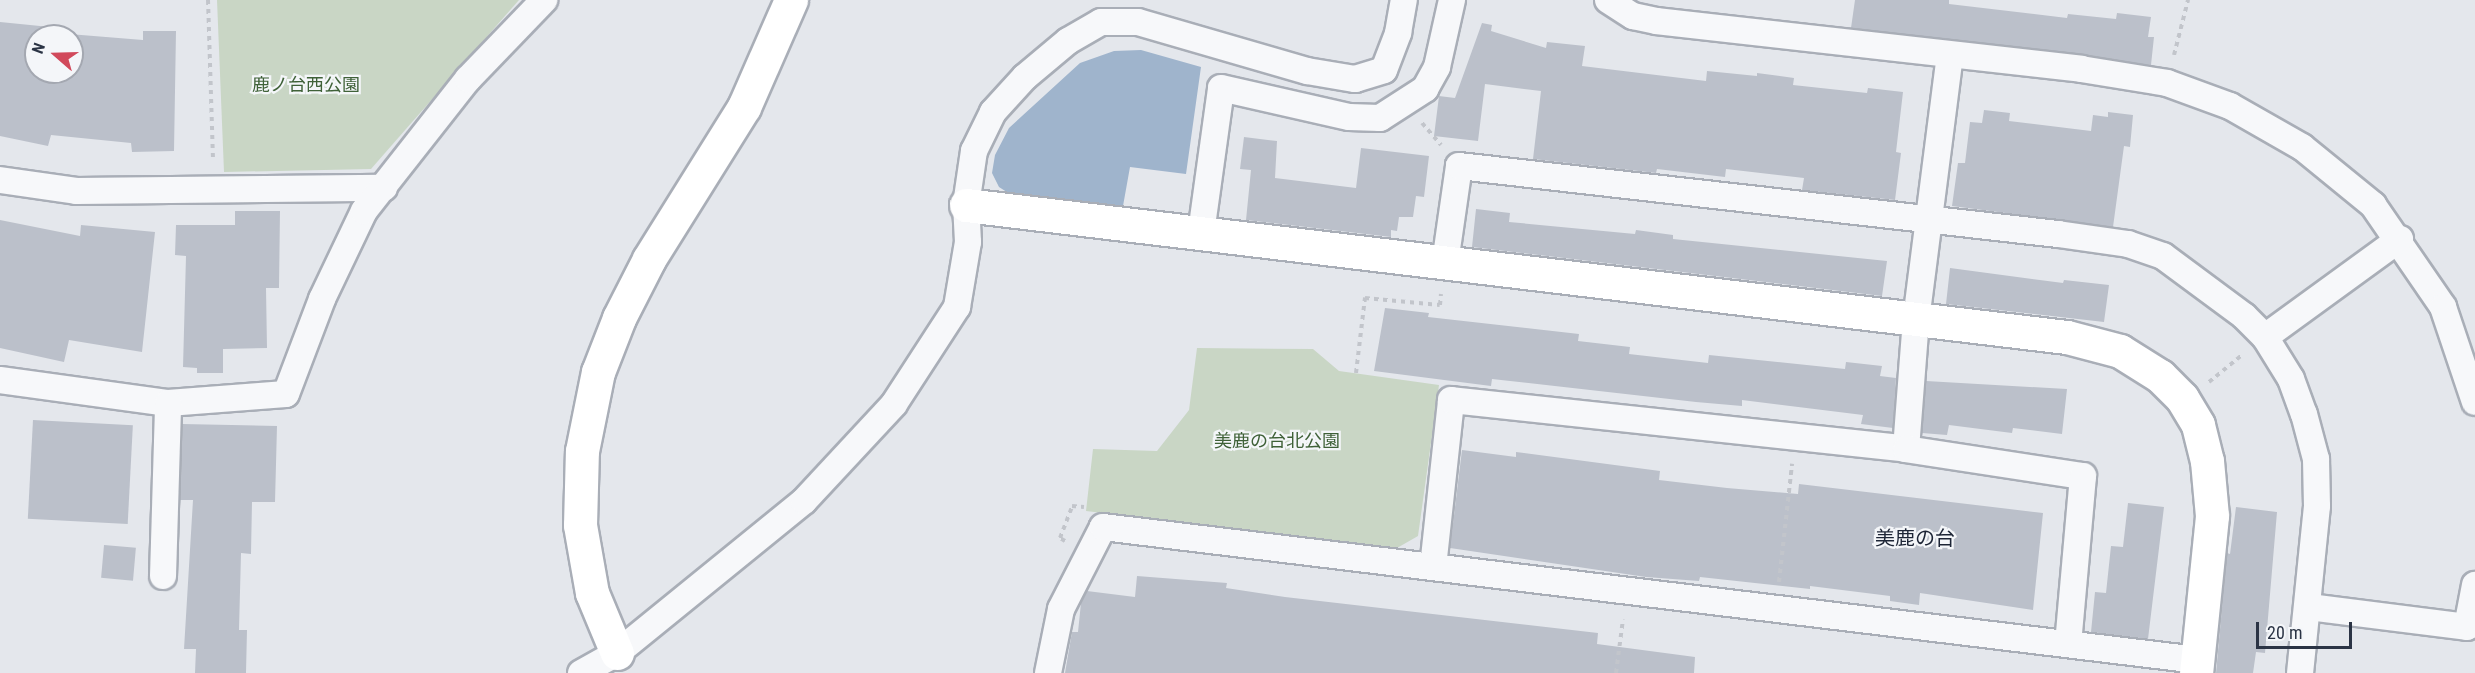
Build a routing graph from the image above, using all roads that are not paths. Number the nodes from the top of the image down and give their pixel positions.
1 (544, 0) edge
2 (791, 0) edge
3 (1404, 0) edge
4 (1452, 0) edge
5 (1608, 0) edge
6 (1950, 56) junction
7 (0, 180) edge
8 (384, 188) junction
9 (966, 205) junction
10 (1929, 221) junction
11 (1201, 233) junction
12 (2400, 239) junction
13 (1445, 263) junction
14 (1916, 320) junction
15 (2265, 337) junction
16 (0, 380) edge
17 (2475, 402) edge
18 (168, 403) junction
19 (1906, 449) junction
20 (1433, 567) junction
21 (163, 576) dead end
22 (2475, 585) edge
23 (2309, 607) junction
24 (2068, 643) junction
25 (617, 653) junction
26 (2197, 666) edge
27 (581, 673) edge
28 (1048, 673) edge
29 (2300, 673) edge

1 - 8 street
2 - 25 street
3 - 9 street
4 - 11 street
5 - 6 street
6 - 10 street
6 - 12 street
7 - 8 street
8 - 18 street
9 - 11 street
9 - 25 street
10 - 13 street
10 - 14 street
10 - 15 street
11 - 13 street
12 - 15 street
12 - 17 street
13 - 14 street
14 - 19 street
14 - 26 street
15 - 23 street
16 - 18 street
18 - 21 street
19 - 20 street
19 - 24 street
20 - 24 street
20 - 28 street
22 - 23 street
23 - 29 street
24 - 26 street
25 - 27 street

